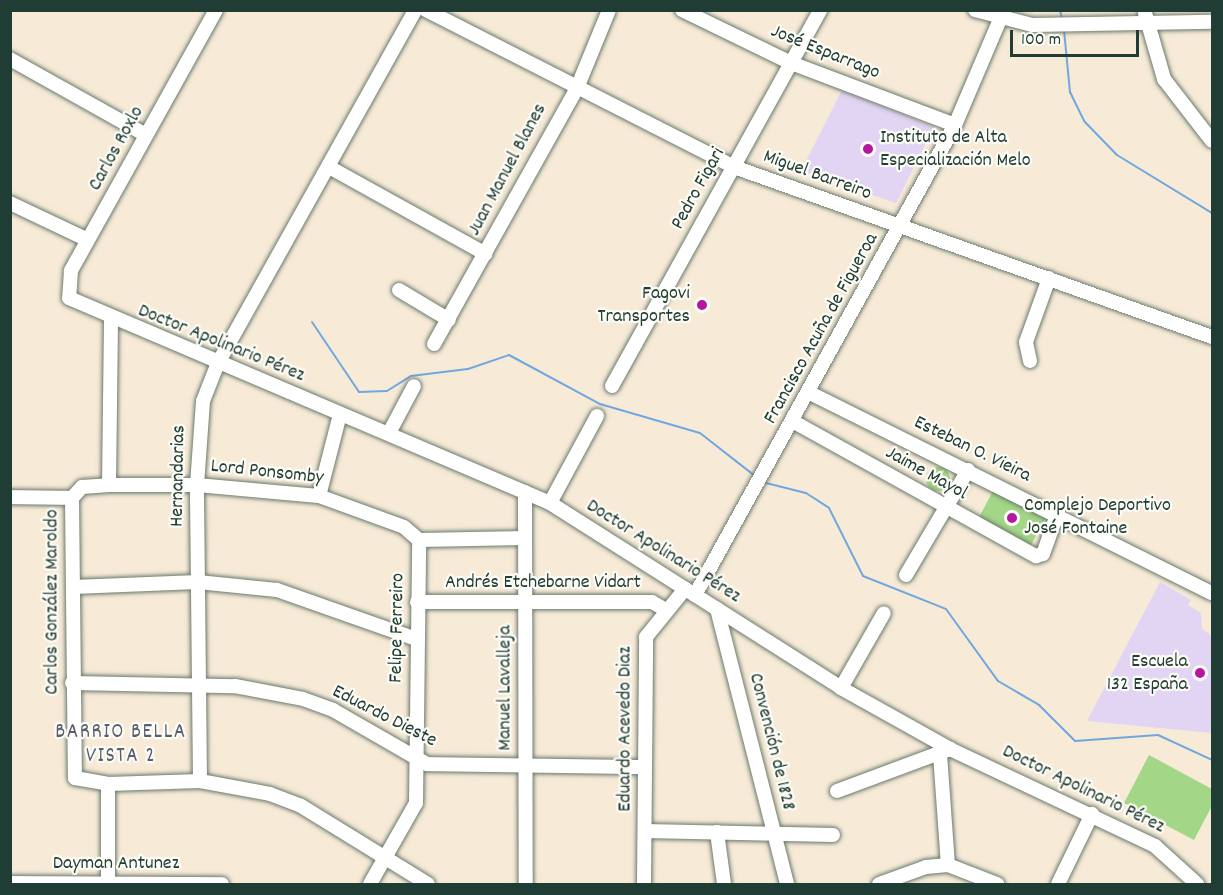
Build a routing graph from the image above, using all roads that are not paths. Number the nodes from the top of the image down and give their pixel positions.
1 (216, 10) edge
2 (415, 10) edge
3 (426, 10) edge
4 (609, 10) edge
5 (682, 10) edge
6 (975, 10) edge
7 (820, 11) edge
8 (1002, 15) edge
9 (1145, 15) edge
10 (1212, 22) edge
11 (10, 59) edge
12 (791, 63) junction
13 (577, 88) junction
14 (956, 125) junction
15 (146, 135) junction
16 (1212, 141) edge
17 (734, 166) junction
18 (329, 167) junction
19 (10, 203) edge
20 (901, 226) junction
21 (88, 240) junction
22 (486, 254) junction
23 (1049, 278) junction
24 (399, 290) dead end
25 (78, 304) joint
26 (111, 319) junction
27 (449, 320) junction
28 (1212, 337) edge
29 (434, 344) dead end
30 (1030, 362) dead end
31 (218, 363) junction
32 (414, 386) dead end
33 (612, 386) dead end
34 (810, 393) junction
35 (340, 414) junction
36 (597, 417) dead end
37 (794, 422) junction
38 (389, 433) junction
39 (968, 470) junction
40 (109, 485) junction
41 (197, 485) junction
42 (525, 492) junction
43 (319, 496) junction
44 (10, 497) edge
45 (72, 498) junction
46 (550, 503) junction
47 (946, 507) junction
48 (1058, 513) junction
49 (525, 538) junction
50 (419, 540) junction
51 (906, 575) dead end
52 (198, 582) junction
53 (73, 587) junction
54 (690, 592) junction
55 (1212, 593) edge
56 (417, 602) junction
57 (525, 602) junction
58 (717, 609) junction
59 (666, 610) junction
60 (884, 613) dead end
61 (416, 639) junction
62 (72, 683) junction
63 (199, 684) junction
64 (841, 688) junction
65 (945, 752) junction
66 (418, 760) junction
67 (525, 763) junction
68 (644, 767) junction
69 (200, 781) junction
70 (108, 784) junction
71 (837, 791) dead end
72 (1092, 814) junction
73 (645, 831) junction
74 (717, 832) junction
75 (775, 833) junction
76 (833, 835) dead end
77 (387, 858) junction
78 (948, 865) junction
79 (10, 883) edge
80 (108, 883) junction
81 (166, 884) edge
82 (222, 885) edge
83 (370, 885) edge
84 (428, 885) edge
85 (526, 885) edge
86 (644, 885) edge
87 (724, 885) edge
88 (787, 885) edge
89 (879, 885) edge
90 (997, 885) edge
91 (1058, 885) edge
92 (1197, 885) edge

1 - 15 street, Carlos Roxlo
2 - 18 street, Hernandarias
3 - 13 street, Miguel Barreiro
4 - 13 street, Juan Manuel Blanes
5 - 12 street, José Esparrago
6 - 8 street
7 - 12 street, Pedro Figari
8 - 9 street
8 - 14 street, Francisco Acuña de Figueroa
9 - 10 street
9 - 16 street
11 - 15 street
12 - 14 street, José Esparrago
12 - 17 street, Pedro Figari
13 - 17 street, Miguel Barreiro
13 - 22 street, Juan Manuel Blanes
14 - 20 street, Francisco Acuña de Figueroa
15 - 21 street, Carlos Roxlo
17 - 20 street, Miguel Barreiro
17 - 33 street, Pedro Figari
18 - 22 street
18 - 31 street, Hernandarias
19 - 21 street
20 - 23 street, Miguel Barreiro
20 - 34 street, Francisco Acuña de Figueroa
21 - 25 street, Carlos Roxlo
22 - 27 street, Juan Manuel Blanes
23 - 28 street, Miguel Barreiro
23 - 30 street
24 - 27 street
25 - 26 street, Doctor Apolinario Pérez
26 - 31 street, Doctor Apolinario Pérez
26 - 40 street
27 - 29 street, Juan Manuel Blanes
31 - 35 street, Doctor Apolinario Pérez
31 - 41 street, Hernandarias
32 - 38 street
34 - 37 street, Francisco Acuña de Figueroa
34 - 39 street, Esteban O. Vieira
35 - 38 street, Doctor Apolinario Pérez
35 - 43 street
36 - 46 street
37 - 47 street, Jaime Mayol
37 - 54 street, Francisco Acuña de Figueroa
38 - 42 street, Doctor Apolinario Pérez
39 - 47 street
39 - 48 street, Esteban O. Vieira
40 - 41 street, Lord Ponsomby
40 - 45 street, Lord Ponsomby
41 - 43 street, Lord Ponsomby
41 - 52 street, Hernandarias
42 - 46 street, Doctor Apolinario Pérez
42 - 49 street, Manuel Lavalleja
43 - 50 street, Lord Ponsomby
44 - 45 street
45 - 53 street, Carlos González Maroldo
46 - 54 street, Doctor Apolinario Pérez
47 - 48 street, Jaime Mayol
47 - 51 street
48 - 55 street, Esteban O. Vieira
49 - 50 street
49 - 57 street, Manuel Lavalleja
50 - 56 street, Felipe Ferreiro
52 - 53 street
52 - 61 street
52 - 63 street, Hernandarias
53 - 62 street, Carlos González Maroldo
54 - 58 street, Doctor Apolinario Pérez
54 - 59 street, Eduardo Acevedo Diaz
56 - 57 street, Andrés Etchebarne Vidart
56 - 61 street, Felipe Ferreiro
57 - 59 street, Andrés Etchebarne Vidart
57 - 67 street, Manuel Lavalleja
58 - 64 street, Doctor Apolinario Pérez
58 - 75 street, Convención de 1828
59 - 68 street, Eduardo Acevedo Diaz
60 - 64 street
61 - 66 street, Felipe Ferreiro
62 - 63 street, Eduardo Dieste
62 - 70 street, Carlos González Maroldo
63 - 66 street, Eduardo Dieste
63 - 69 street, Hernandarias
64 - 65 street, Doctor Apolinario Pérez
65 - 71 street
65 - 72 street, Doctor Apolinario Pérez
65 - 78 street
66 - 67 street, Eduardo Dieste
66 - 77 street, Felipe Ferreiro
67 - 68 street, Eduardo Dieste
67 - 85 street, Manuel Lavalleja
68 - 73 street, Eduardo Acevedo Diaz
69 - 70 street
69 - 77 street
70 - 80 street
72 - 91 street
72 - 92 street, Doctor Apolinario Pérez
73 - 74 street
73 - 86 street, Eduardo Acevedo Diaz
74 - 75 street
74 - 87 street
75 - 76 street
75 - 88 street, Convención de 1828
77 - 83 street, Felipe Ferreiro
77 - 84 street
78 - 89 street
78 - 90 street
79 - 80 street, Dayman Antunez
80 - 81 street, Dayman Antunez
81 - 82 street, Dayman Antunez

